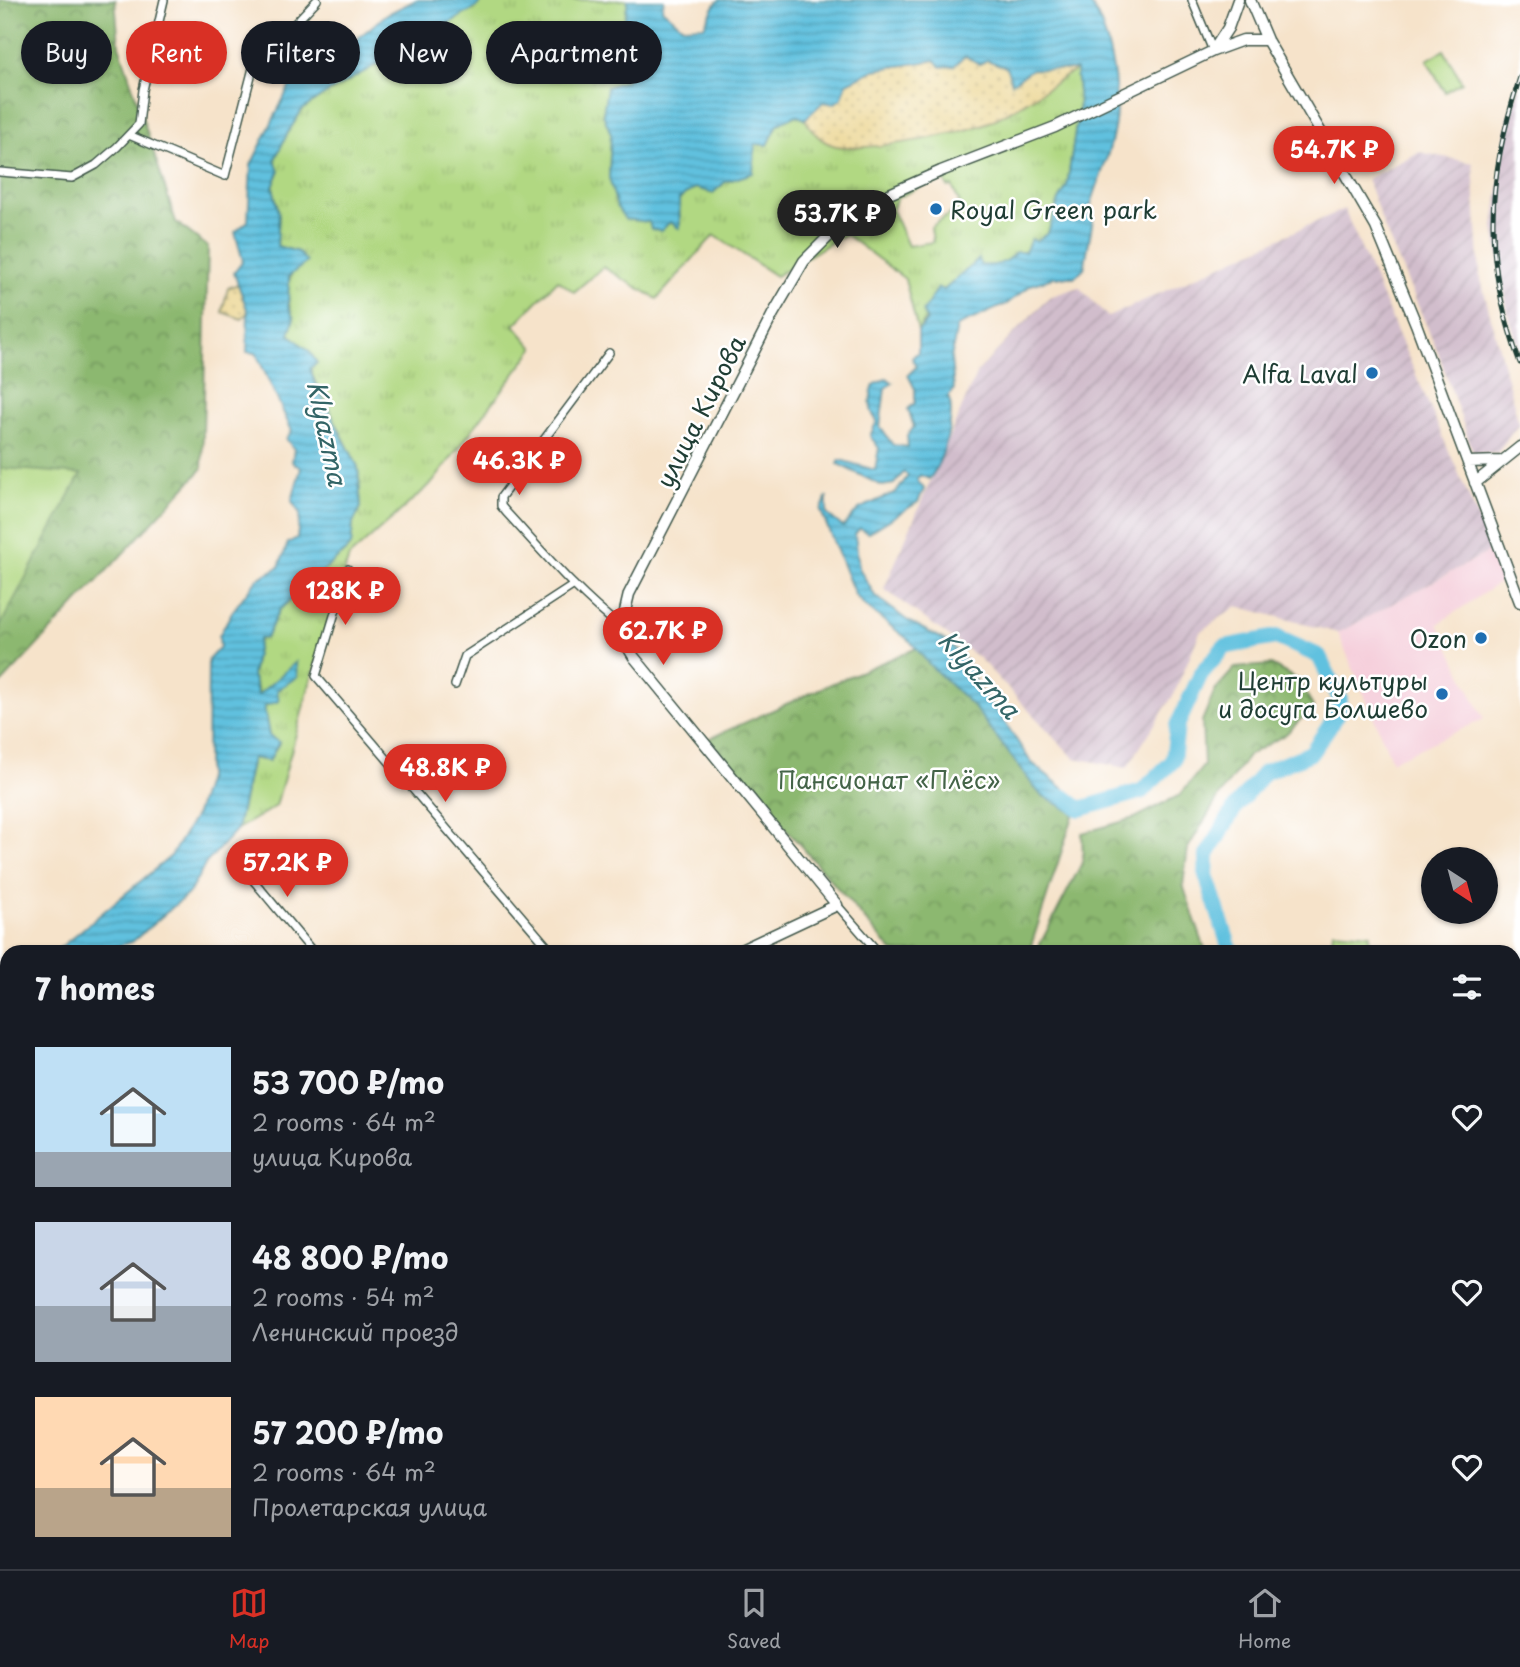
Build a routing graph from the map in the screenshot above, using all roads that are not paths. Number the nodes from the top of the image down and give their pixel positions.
1 (164, 0) edge
2 (317, 0) edge
3 (1192, 0) edge
4 (1238, 0) edge
5 (1250, 0) edge
6 (1267, 40) junction
7 (1213, 51) junction
8 (129, 135) junction
9 (0, 172) edge
10 (608, 353) dead end
11 (1520, 447) edge
12 (1501, 461) junction
13 (1468, 462) junction
14 (1475, 483) junction
15 (348, 569) dead end
16 (574, 585) junction
17 (1520, 602) edge
18 (621, 627) junction
19 (455, 685) dead end
20 (239, 863) dead end
21 (838, 905) junction
22 (307, 945) edge
23 (546, 945) edge
24 (752, 945) edge
25 (872, 945) edge

1 - 8 street
2 - 8 street
3 - 7 street
4 - 7 street
5 - 6 street
6 - 7 street, улица Кирова
6 - 13 street
7 - 18 street, улица Кирова
8 - 9 street
10 - 16 street
11 - 12 street
12 - 13 street
12 - 14 street
13 - 14 street
14 - 17 street
15 - 23 street
16 - 18 street
16 - 19 street
18 - 21 street
20 - 22 street
21 - 24 street
21 - 25 street

